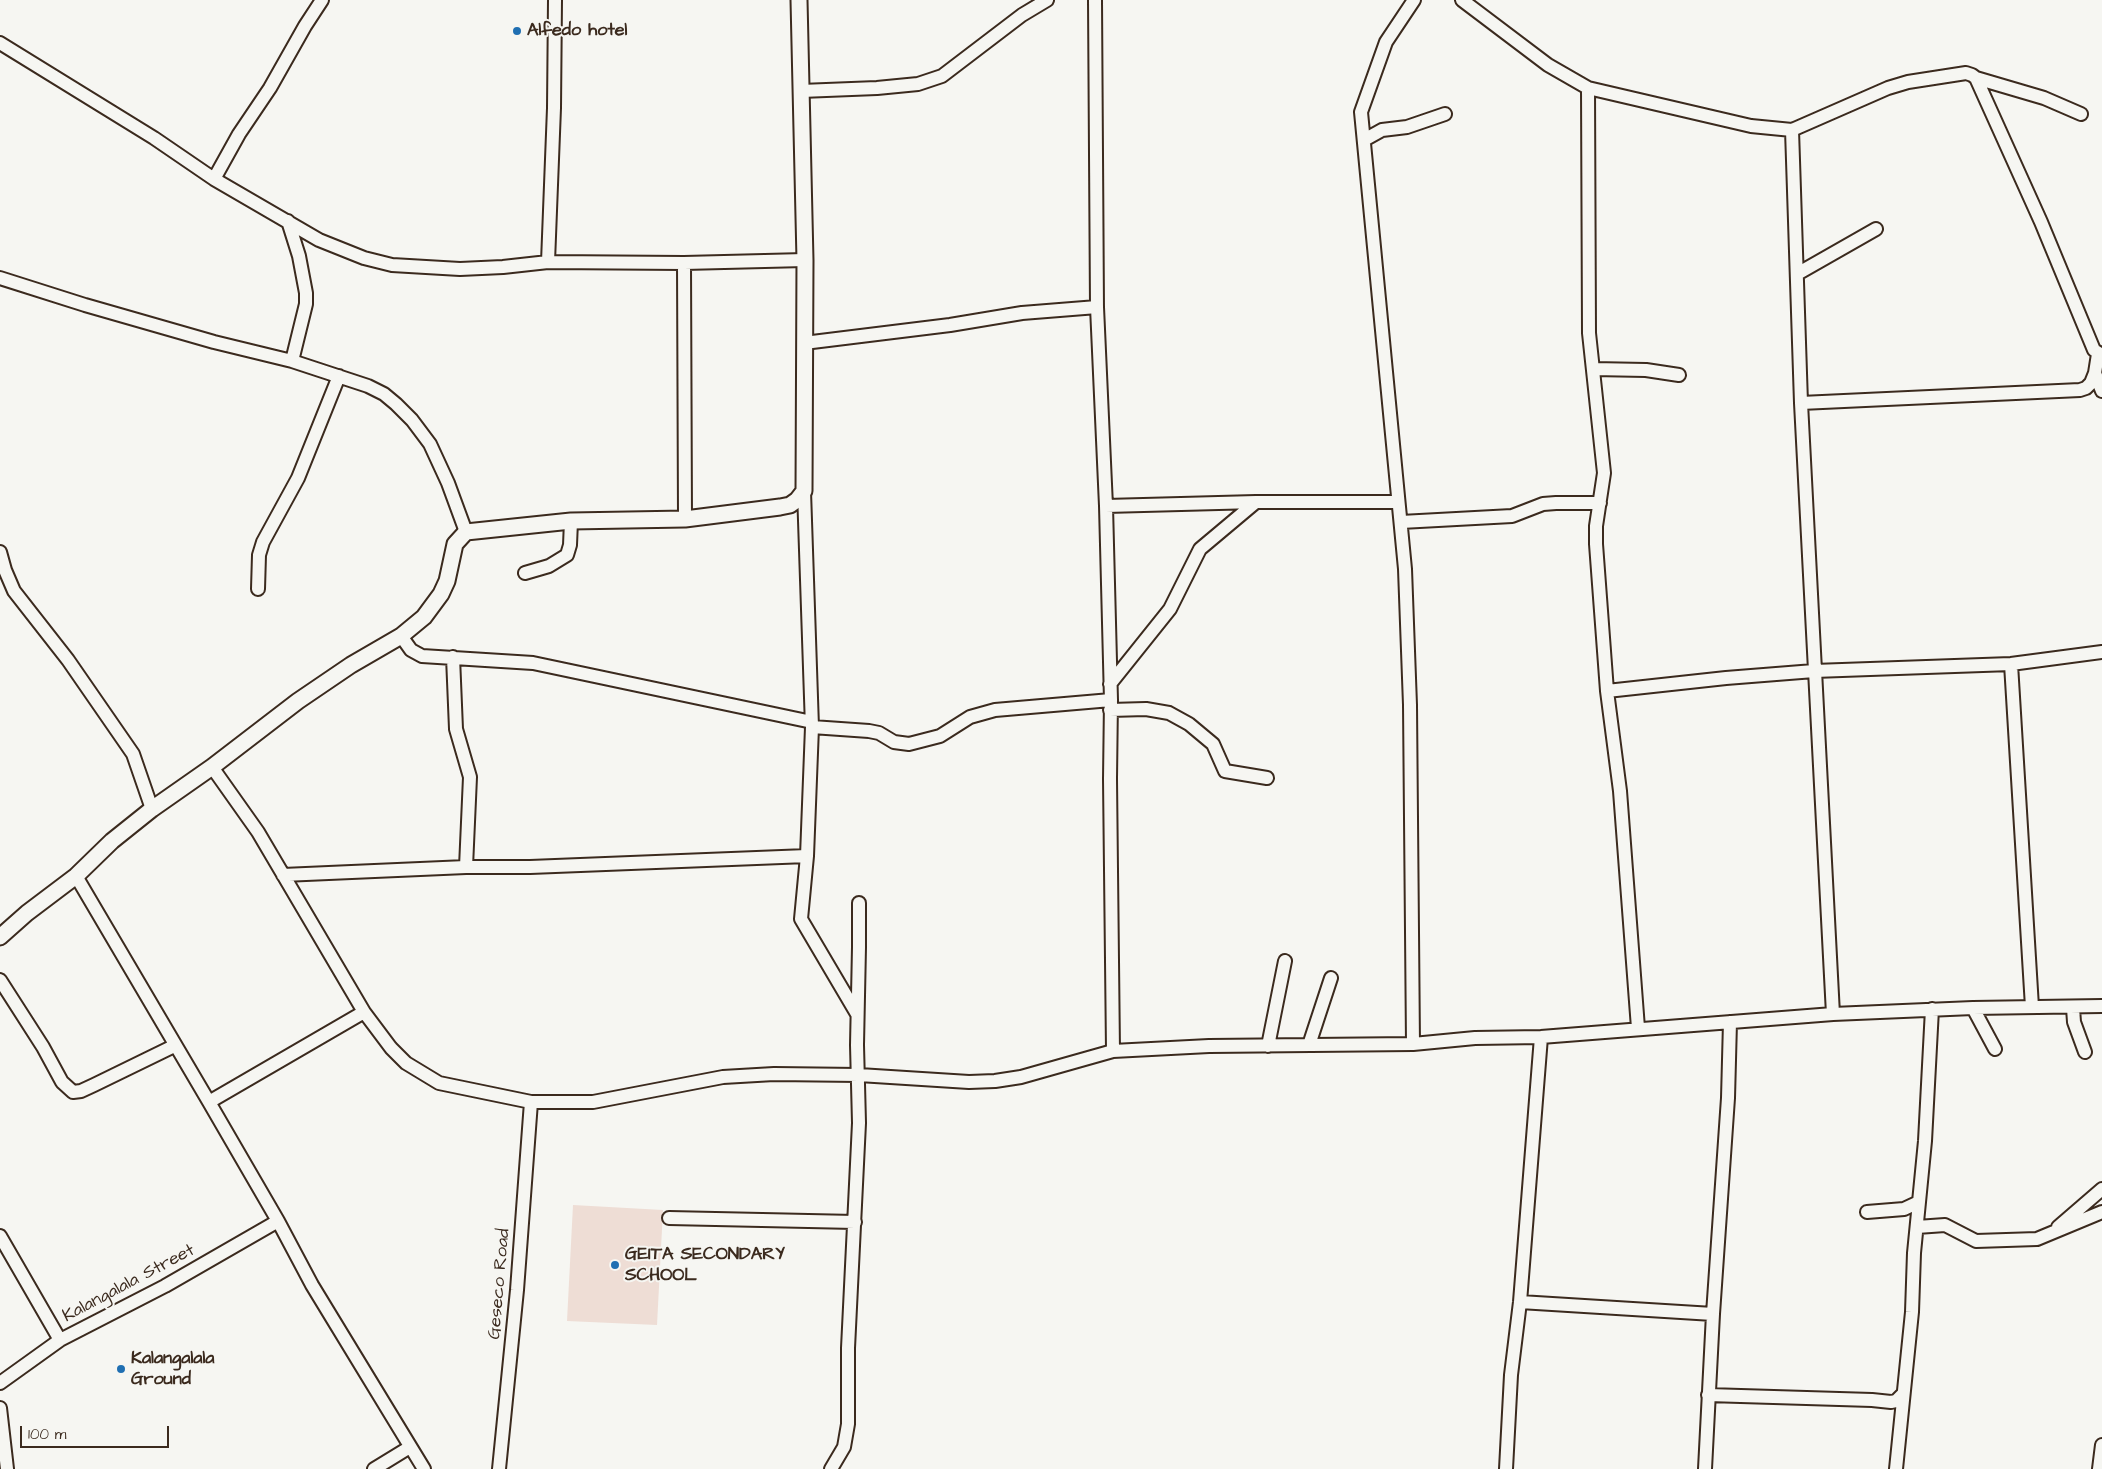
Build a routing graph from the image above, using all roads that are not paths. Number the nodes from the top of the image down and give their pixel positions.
1 (322, 0) edge
2 (556, 0) edge
3 (799, 0) edge
4 (1047, 0) edge
5 (1095, 0) edge
6 (1414, 0) edge
7 (1462, 0) edge
8 (0, 43) edge
9 (1976, 78) junction
10 (1588, 88) junction
11 (801, 91) junction
12 (1446, 114) dead end
13 (2081, 114) dead end
14 (1792, 130) junction
15 (1364, 140) junction
16 (214, 179) junction
17 (288, 221) junction
18 (1876, 228) dead end
19 (805, 260) junction
20 (548, 262) junction
21 (684, 263) junction
22 (1796, 274) junction
23 (0, 278) edge
24 (1097, 307) junction
25 (804, 343) junction
26 (2100, 355) edge
27 (292, 361) junction
28 (1593, 370) junction
29 (2095, 373) junction
30 (1679, 375) dead end
31 (339, 376) junction
32 (2102, 391) edge
33 (1801, 403) junction
34 (804, 490) junction
35 (1256, 502) junction
36 (1398, 502) junction
37 (1600, 503) junction
38 (1106, 506) junction
39 (685, 520) junction
40 (571, 522) junction
41 (1401, 522) junction
42 (466, 532) junction
43 (0, 552) edge
44 (525, 573) dead end
45 (258, 590) dead end
46 (401, 636) junction
47 (2102, 652) edge
48 (453, 657) junction
49 (2011, 664) junction
50 (1814, 671) junction
51 (1110, 684) junction
52 (1607, 691) junction
53 (1110, 705) junction
54 (812, 725) junction
55 (212, 767) junction
56 (1267, 778) dead end
57 (152, 809) junction
58 (807, 856) junction
59 (466, 867) junction
60 (283, 875) junction
61 (76, 876) junction
62 (859, 903) dead end
63 (0, 938) edge
64 (1285, 961) dead end
65 (1332, 978) dead end
66 (0, 980) edge
67 (2102, 1006) edge
68 (2032, 1007) junction
69 (1973, 1008) junction
70 (2073, 1008) junction
71 (1932, 1010) junction
72 (364, 1012) junction
73 (857, 1014) junction
74 (1833, 1014) junction
75 (1730, 1022) junction
76 (1638, 1028) junction
77 (1541, 1037) junction
78 (1414, 1044) junction
79 (1309, 1045) junction
80 (174, 1046) junction
81 (1268, 1046) junction
82 (1995, 1049) dead end
83 (1114, 1051) junction
84 (2085, 1052) dead end
85 (858, 1075) junction
86 (209, 1102) junction
87 (531, 1102) junction
88 (2102, 1190) edge
89 (1919, 1202) junction
90 (1867, 1212) dead end
91 (2102, 1212) edge
92 (669, 1218) dead end
93 (278, 1221) junction
94 (855, 1222) junction
95 (1917, 1227) junction
96 (2052, 1233) junction
97 (0, 1236) edge
98 (1520, 1302) junction
99 (1712, 1314) junction
100 (60, 1340) junction
101 (0, 1383) edge
102 (1903, 1394) junction
103 (1708, 1395) junction
104 (0, 1408) edge
105 (2102, 1445) edge
106 (410, 1447) junction
107 (7, 1469) edge
108 (374, 1469) edge
109 (424, 1469) edge
110 (499, 1469) edge
111 (831, 1469) edge
112 (1506, 1469) edge
113 (1705, 1469) edge
114 (1896, 1469) edge
115 (2099, 1469) edge

1 - 16 street
2 - 20 street
3 - 11 street
4 - 11 street
5 - 24 street
6 - 15 street
7 - 10 street
8 - 16 street
9 - 13 street
9 - 14 street
9 - 26 street
10 - 14 street
10 - 28 street
11 - 19 street
12 - 15 street
14 - 22 street
15 - 36 street
16 - 17 street
17 - 20 street
17 - 27 street
18 - 22 street
19 - 21 street
19 - 25 street
20 - 21 street
21 - 39 street
22 - 33 street
23 - 27 street
24 - 25 street
24 - 38 street
25 - 34 street
26 - 29 street
27 - 31 street
28 - 30 street
28 - 37 street
29 - 32 street
29 - 33 street
31 - 42 street
31 - 45 street
33 - 50 street
34 - 39 street
34 - 54 street
35 - 36 street
35 - 38 street
35 - 51 street
36 - 41 street
37 - 41 street
37 - 52 street
38 - 51 street
39 - 40 street
40 - 42 street
40 - 44 street
41 - 78 street
42 - 46 street
43 - 57 street
46 - 48 street
46 - 55 street
47 - 49 street
48 - 54 street
48 - 59 street
49 - 50 street
49 - 68 street
50 - 52 street
50 - 74 street
51 - 53 street
52 - 76 street
53 - 54 street
53 - 56 street
53 - 83 street
54 - 58 street
55 - 57 street
55 - 60 street
57 - 61 street
58 - 59 street
58 - 73 street
59 - 60 street
60 - 72 street
61 - 63 street
61 - 80 street
62 - 73 street
64 - 81 street
65 - 79 street
66 - 80 street
67 - 70 street
68 - 69 street
68 - 70 street
69 - 71 street
69 - 82 street
70 - 84 street
71 - 74 street
71 - 89 street
72 - 86 street
72 - 87 street
73 - 85 street
74 - 75 street
75 - 76 street
75 - 99 street
76 - 77 street
77 - 78 street
77 - 98 street
78 - 79 street
79 - 81 street
80 - 86 street
81 - 83 street
83 - 85 street
85 - 87 street
85 - 94 street
86 - 93 street
87 - 110 street, Geseco Road
88 - 96 street
89 - 90 street
89 - 95 street
91 - 96 street
92 - 94 street
93 - 100 street, Kalangalala Street
93 - 106 street
94 - 111 street
95 - 96 street
95 - 102 street
97 - 100 street
98 - 99 street
98 - 112 street
99 - 103 street
100 - 101 street, Kalangalala Street
102 - 103 street
102 - 114 street
103 - 113 street
104 - 107 street
105 - 115 street
106 - 108 street
106 - 109 street

